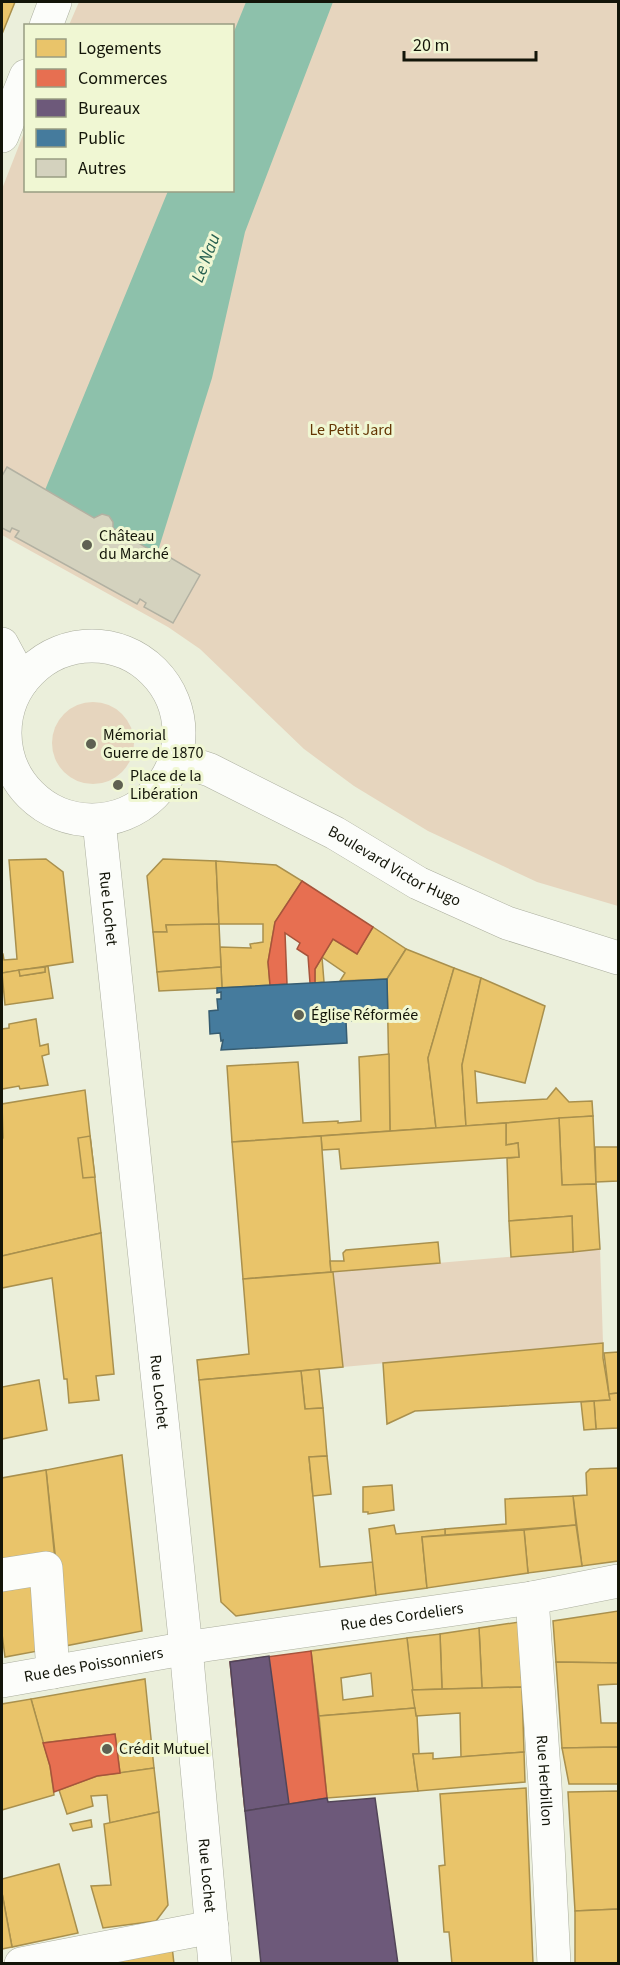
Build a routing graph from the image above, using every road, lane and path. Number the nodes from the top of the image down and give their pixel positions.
1 (55, 2) edge
2 (46, 24) edge
3 (24, 81) edge
4 (2, 136) edge
5 (2, 644) edge
6 (22, 681) junction
7 (177, 759) junction
8 (15, 799) edge
9 (99, 821) junction
10 (618, 958) edge
11 (2, 1575) edge
12 (618, 1581) edge
13 (532, 1598) junction
14 (186, 1648) junction
15 (53, 1672) junction
16 (2, 1681) edge
17 (212, 1927) junction
18 (21, 1964) edge
19 (215, 1964) edge
20 (554, 1964) edge

1 - 2 street
3 - 4 street
5 - 6 street
6 - 7 street
6 - 8 street
7 - 9 street
7 - 10 street, Boulevard Victor Hugo
8 - 9 street
9 - 14 street, Rue Lochet
11 - 15 street
12 - 13 street, Rue des Cordeliers
13 - 14 street, Rue des Cordeliers
13 - 20 street, Rue Herbillon
14 - 15 street, Rue des Poissonniers
14 - 17 street, Rue Lochet
15 - 16 street, Rue des Poissonniers
17 - 18 street
17 - 19 street, Rue Lochet

